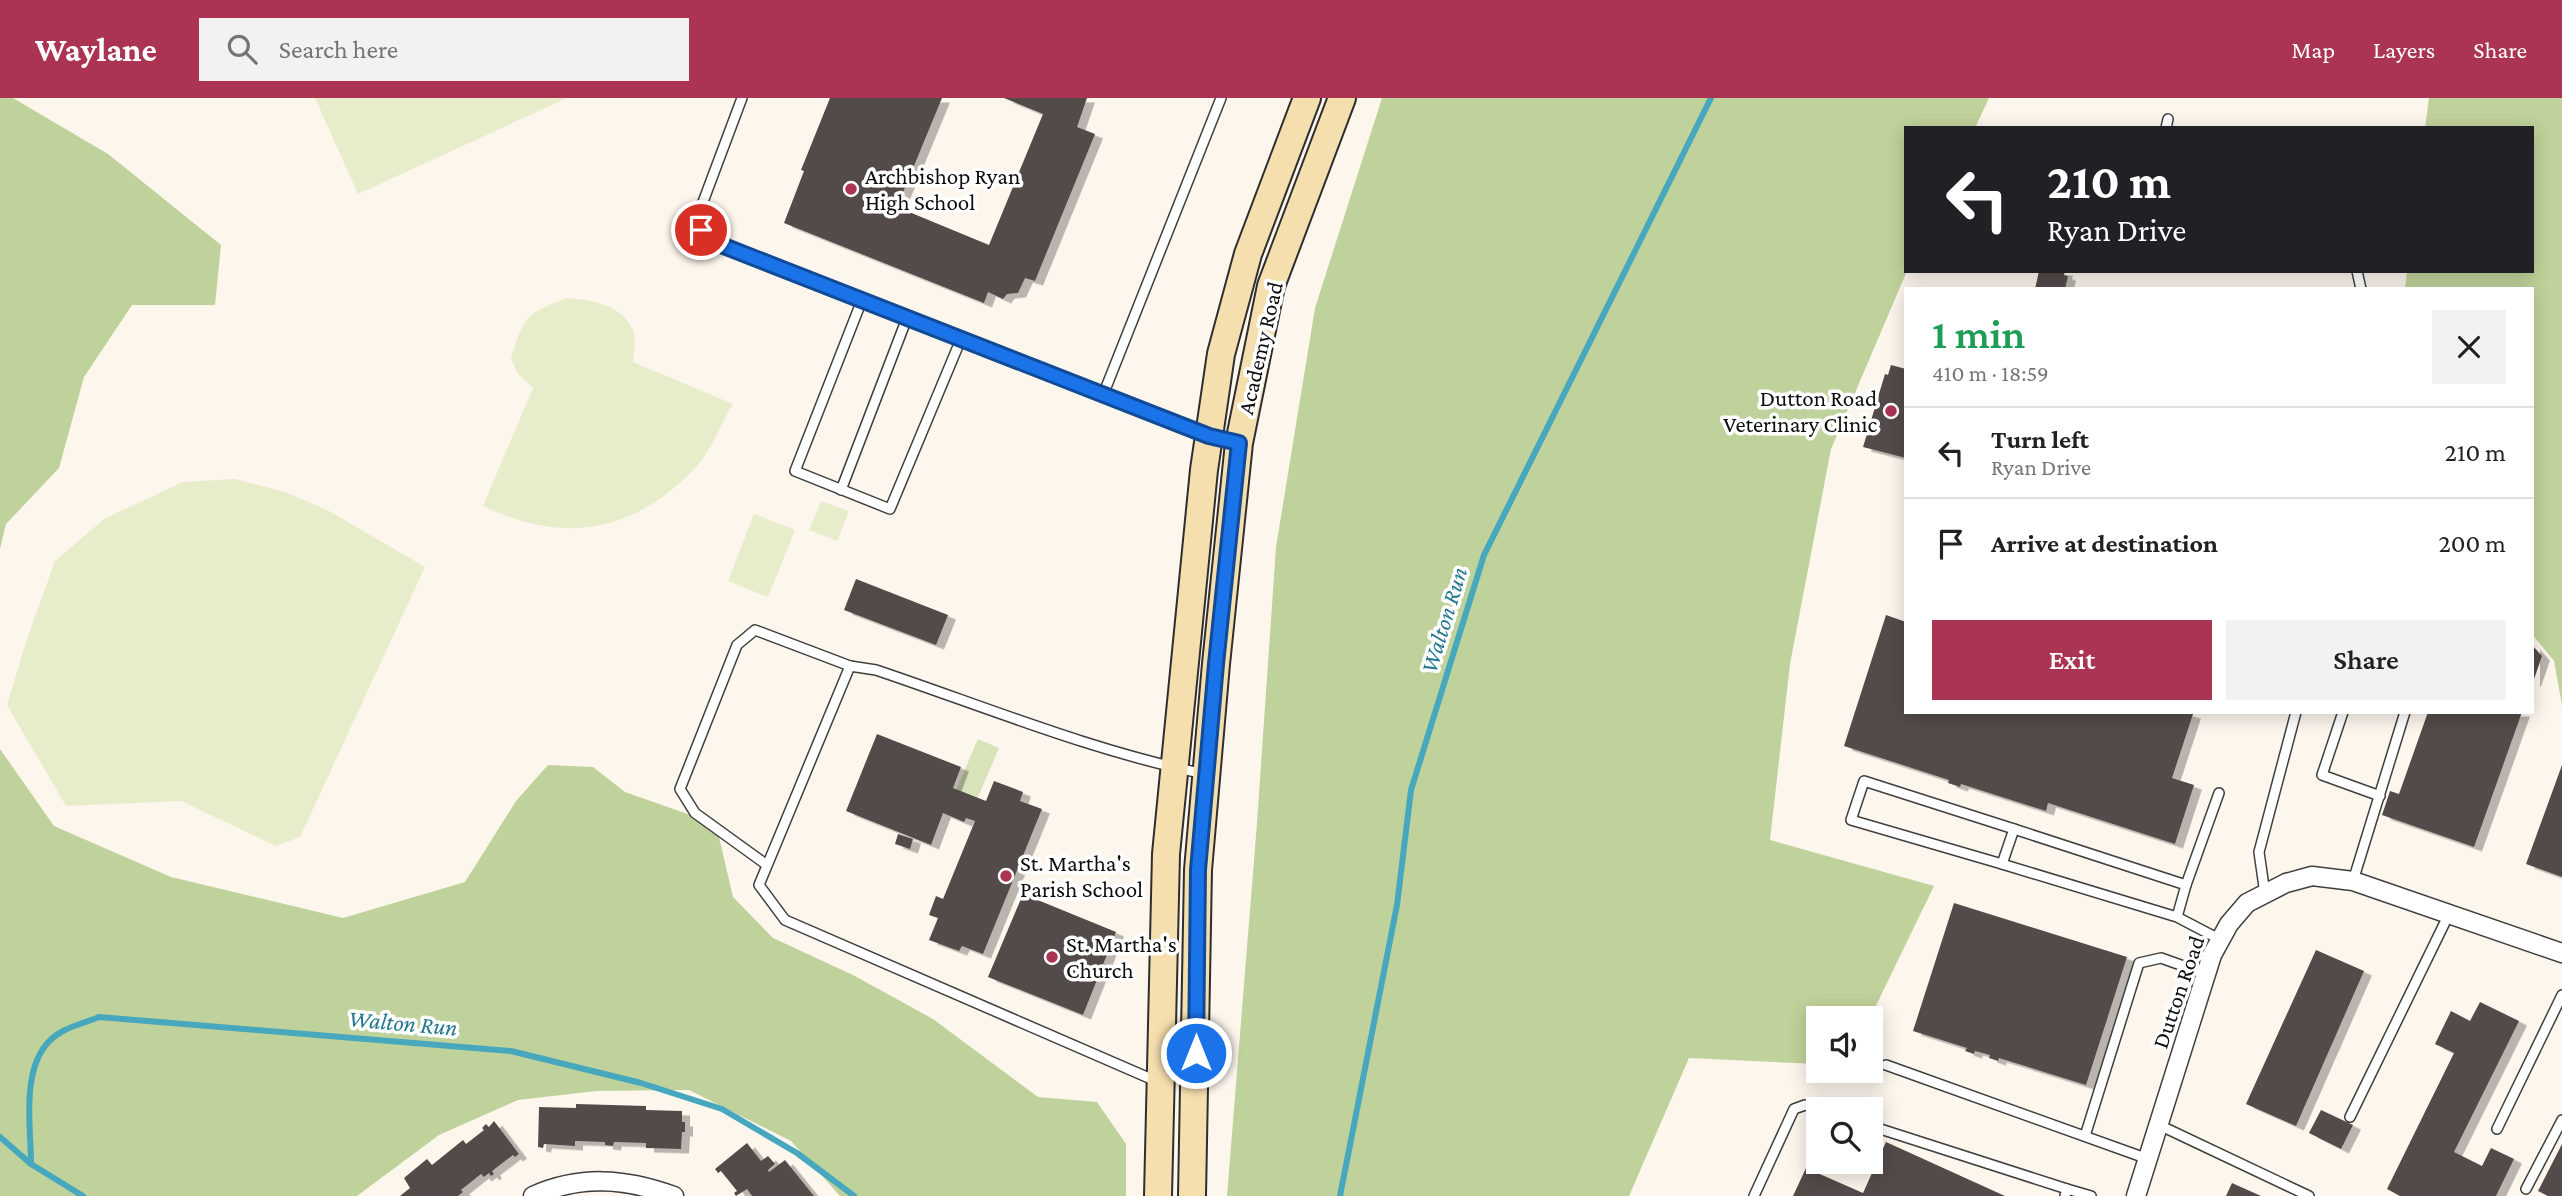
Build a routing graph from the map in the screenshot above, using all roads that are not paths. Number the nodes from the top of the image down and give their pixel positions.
1 (742, 98) edge
2 (1221, 98) edge
3 (1307, 98) edge
4 (1342, 98) edge
5 (862, 300) junction
6 (907, 318) junction
7 (961, 339) junction
8 (1103, 395) junction
9 (1209, 436) junction
10 (1239, 443) junction
11 (841, 490) junction
12 (850, 666) junction
13 (2295, 714) edge
14 (2342, 714) edge
15 (2404, 714) edge
16 (1174, 768) junction
17 (1206, 774) junction
18 (2219, 793) dead end
19 (2380, 796) junction
20 (2014, 829) junction
21 (2002, 864) junction
22 (767, 865) junction
23 (2353, 881) junction
24 (2186, 885) junction
25 (2266, 894) junction
26 (2454, 916) junction
27 (2177, 917) junction
28 (2221, 940) junction
29 (2562, 953) edge
30 (2206, 974) junction
31 (2562, 995) edge
32 (1886, 1065) dead end
33 (1161, 1083) junction
34 (1195, 1084) junction
35 (1806, 1105) edge
36 (2350, 1117) dead end
37 (2562, 1120) edge
38 (2158, 1125) junction
39 (2497, 1129) dead end
40 (1883, 1130) edge
41 (2085, 1136) junction
42 (2148, 1159) junction
43 (2526, 1189) dead end
44 (2066, 1193) edge
45 (537, 1194) edge
46 (674, 1196) edge
47 (1158, 1196) edge
48 (1192, 1196) edge
49 (1754, 1196) edge
50 (2091, 1196) edge
51 (2136, 1196) edge
52 (2309, 1196) edge

1 - 5 lane
2 - 8 lane
3 - 9 main road, Academy Road
4 - 10 main road, Academy Road
5 - 6 lane
5 - 11 lane
6 - 7 lane
6 - 11 lane
7 - 8 lane
7 - 11 lane
8 - 9 lane
9 - 10 lane
9 - 16 main road, Academy Road
10 - 17 main road, Academy Road
12 - 16 lane
12 - 22 lane
12 - 22 lane
13 - 25 lane
14 - 19 lane
15 - 19 lane
16 - 17 lane
16 - 33 main road, Academy Road
17 - 34 main road, Academy Road
18 - 24 lane
19 - 23 lane
20 - 21 lane
20 - 21 lane
20 - 24 lane
21 - 27 lane
22 - 33 lane
23 - 25 street, Dutton Road
23 - 26 street, Dutton Road
24 - 27 lane
25 - 28 street, Dutton Road
26 - 29 street, Dutton Road
26 - 36 lane
27 - 28 lane
28 - 30 street, Dutton Road
30 - 38 street, Dutton Road
30 - 41 lane
31 - 39 lane
32 - 41 lane
33 - 34 main road
33 - 47 main road, Academy Road
34 - 48 main road, Academy Road
35 - 49 lane
37 - 43 lane
38 - 42 street, Dutton Road
38 - 52 lane
40 - 44 lane
41 - 42 lane
42 - 51 street, Dutton Road
44 - 50 lane
45 - 46 street

